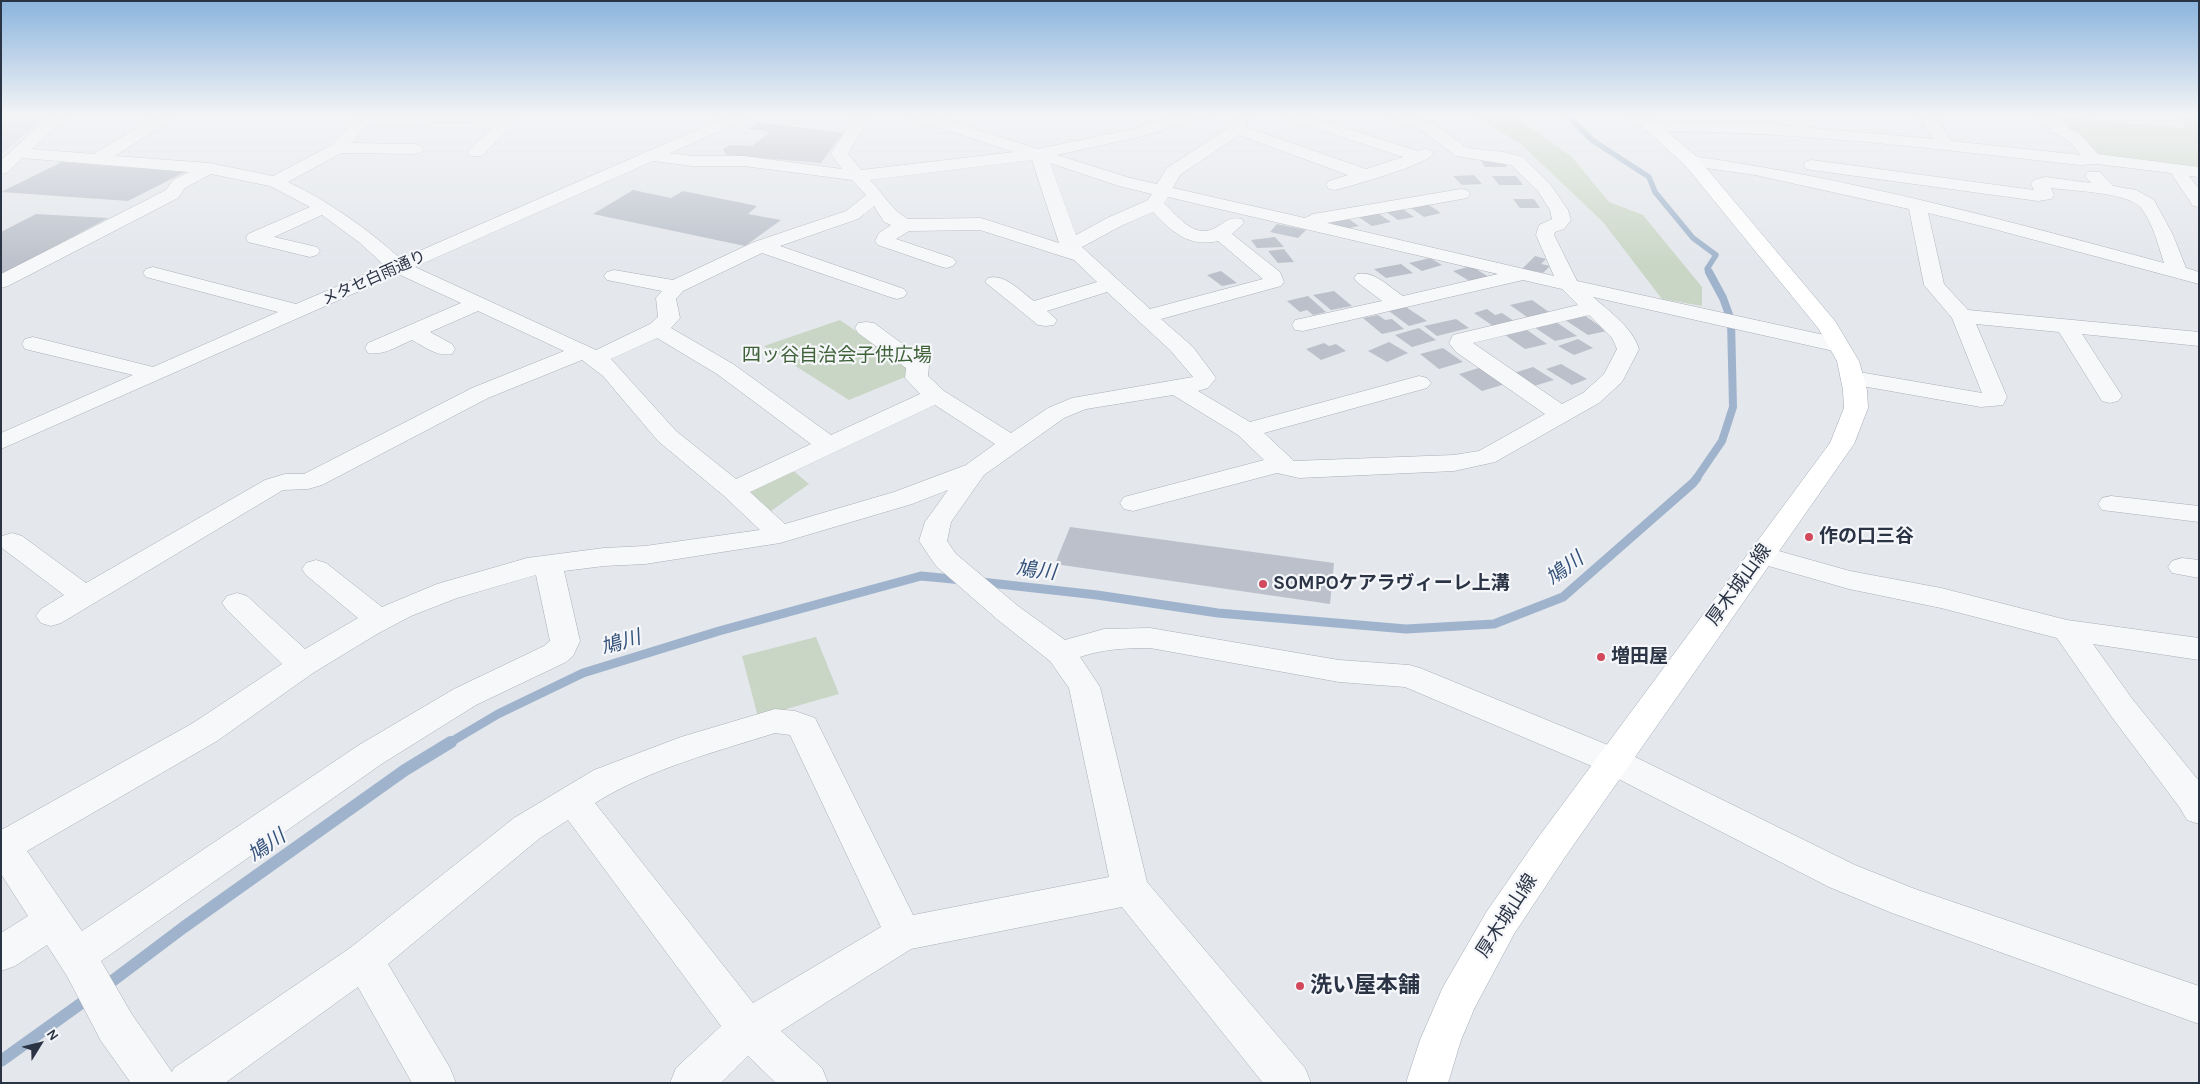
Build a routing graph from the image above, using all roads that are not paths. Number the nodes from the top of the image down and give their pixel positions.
1 (161, 165) edge
2 (307, 165) edge
3 (631, 165) edge
4 (773, 165) edge
5 (848, 165) edge
6 (951, 165) edge
7 (1042, 165) edge
8 (1071, 165) edge
9 (1185, 165) edge
10 (1340, 165) edge
11 (1399, 165) edge
12 (1520, 165) edge
13 (1694, 165) edge
14 (1717, 165) edge
15 (1755, 165) edge
16 (1806, 165) edge
17 (1860, 165) edge
18 (1911, 165) edge
19 (1935, 165) edge
20 (2089, 165) edge
21 (2132, 165) edge
22 (209, 168) junction
23 (2176, 169) junction
24 (1755, 170) junction
25 (2199, 172) edge
26 (1862, 173) junction
27 (1362, 174) junction
28 (857, 176) junction
29 (275, 182) junction
30 (1335, 185) dead end
31 (2107, 190) junction
32 (1461, 194) dead end
33 (876, 196) junction
34 (1159, 197) junction
35 (2199, 202) edge
36 (1917, 205) junction
37 (323, 208) junction
38 (1250, 210) junction
39 (1301, 222) junction
40 (905, 225) junction
41 (1221, 234) junction
42 (762, 246) junction
43 (1075, 251) junction
44 (310, 252) dead end
45 (946, 262) dead end
46 (398, 267) junction
47 (153, 272) dead end
48 (1523, 275) junction
49 (614, 276) dead end
50 (1364, 278) dead end
51 (2192, 278) edge
52 (1, 282) edge
53 (995, 282) dead end
54 (1111, 284) junction
55 (1569, 285) junction
56 (676, 287) junction
57 (898, 293) dead end
58 (1399, 303) junction
59 (477, 304) junction
60 (1593, 308) junction
61 (1031, 309) junction
62 (298, 312) junction
63 (1962, 316) junction
64 (1146, 317) junction
65 (1048, 321) dead end
66 (1304, 325) dead end
67 (2066, 326) junction
68 (866, 328) dead end
69 (658, 329) junction
70 (413, 332) junction
71 (2199, 339) edge
72 (32, 344) dead end
73 (1838, 345) junction
74 (376, 348) dead end
75 (444, 348) dead end
76 (589, 355) junction
77 (156, 374) junction
78 (1854, 378) junction
79 (1418, 383) dead end
80 (1177, 388) junction
81 (936, 396) junction
82 (2110, 396) dead end
83 (1562, 415) junction
84 (1247, 430) junction
85 (1, 442) edge
86 (828, 445) junction
87 (1013, 445) junction
88 (1280, 464) junction
89 (975, 470) junction
90 (733, 490) junction
91 (1132, 503) dead end
92 (2111, 504) dead end
93 (2199, 514) edge
94 (780, 534) junction
95 (12, 542) dead end
96 (1761, 555) junction
97 (548, 564) junction
98 (316, 569) dead end
99 (86, 597) junction
100 (237, 603) dead end
101 (51, 616) dead end
102 (379, 620) junction
103 (2067, 630) junction
104 (2199, 649) edge
105 (1061, 653) junction
106 (302, 665) junction
107 (1613, 761) junction
108 (573, 800) junction
109 (2199, 810) edge
110 (2, 846) edge
111 (1130, 889) junction
112 (52, 921) junction
113 (903, 934) junction
114 (1, 954) edge
115 (79, 960) junction
116 (364, 960) junction
117 (2199, 1005) edge
118 (748, 1028) junction
119 (156, 1083) edge
120 (189, 1083) edge
121 (435, 1083) edge
122 (690, 1083) edge
123 (807, 1083) edge
124 (1290, 1083) edge
125 (1427, 1083) edge

1 - 22 street
2 - 29 street
3 - 46 street, メタセ白雨通り
4 - 28 street
5 - 28 street
6 - 28 street
7 - 43 street
8 - 34 street
9 - 34 street
10 - 27 street
11 - 27 street
12 - 55 street
13 - 73 main road, 厚木城山線
14 - 24 street
15 - 24 street
16 - 26 street
17 - 26 street
18 - 26 street
19 - 31 street
20 - 31 street
21 - 23 street
22 - 29 street
22 - 52 street
23 - 25 street
23 - 35 street
24 - 36 street
27 - 30 street
28 - 33 street
29 - 37 street
31 - 51 street
32 - 39 street
33 - 40 street
33 - 42 street
34 - 38 street
34 - 41 street
34 - 43 street
36 - 51 street
36 - 63 street
37 - 44 street
37 - 46 street
38 - 39 street
38 - 41 street
39 - 48 street
40 - 43 street
40 - 45 street
41 - 64 street
42 - 56 street
42 - 57 street
43 - 54 street
46 - 59 street
46 - 62 street, メタセ白雨通り
47 - 62 street
48 - 55 street
48 - 58 street
49 - 56 street
50 - 58 street
53 - 61 street
54 - 61 street
54 - 64 street
55 - 60 street
55 - 73 street
56 - 69 street
58 - 66 street
59 - 70 street
59 - 76 street
60 - 83 street
60 - 83 street
61 - 65 street
62 - 77 street, メタセ白雨通り
63 - 67 street
63 - 78 street
64 - 80 street
67 - 71 street
67 - 82 street
68 - 81 street
69 - 76 street
69 - 86 street
70 - 74 street
70 - 75 street
72 - 77 street
73 - 78 main road, 厚木城山線
76 - 90 street
76 - 99 street
77 - 85 street, メタセ白雨通り
78 - 96 main road, 厚木城山線
79 - 84 street
80 - 84 street
80 - 87 street
81 - 86 street
81 - 87 street
83 - 88 street
84 - 88 street
86 - 90 street
87 - 89 street
88 - 91 street
89 - 94 street
89 - 105 street
90 - 94 street
92 - 93 street
94 - 97 street
95 - 99 street
96 - 103 street
96 - 107 main road, 厚木城山線
97 - 102 street
97 - 115 street
98 - 102 street
99 - 101 street
100 - 106 street
102 - 106 street
103 - 104 street
103 - 109 street
105 - 107 street
105 - 111 street
106 - 110 street
107 - 117 street
107 - 125 main road, 厚木城山線
108 - 113 street
108 - 116 street
108 - 118 street
110 - 112 street
111 - 113 street
111 - 124 street
112 - 114 street
112 - 115 street
113 - 118 street
115 - 119 street
116 - 120 street
116 - 121 street
118 - 122 street
118 - 123 street

